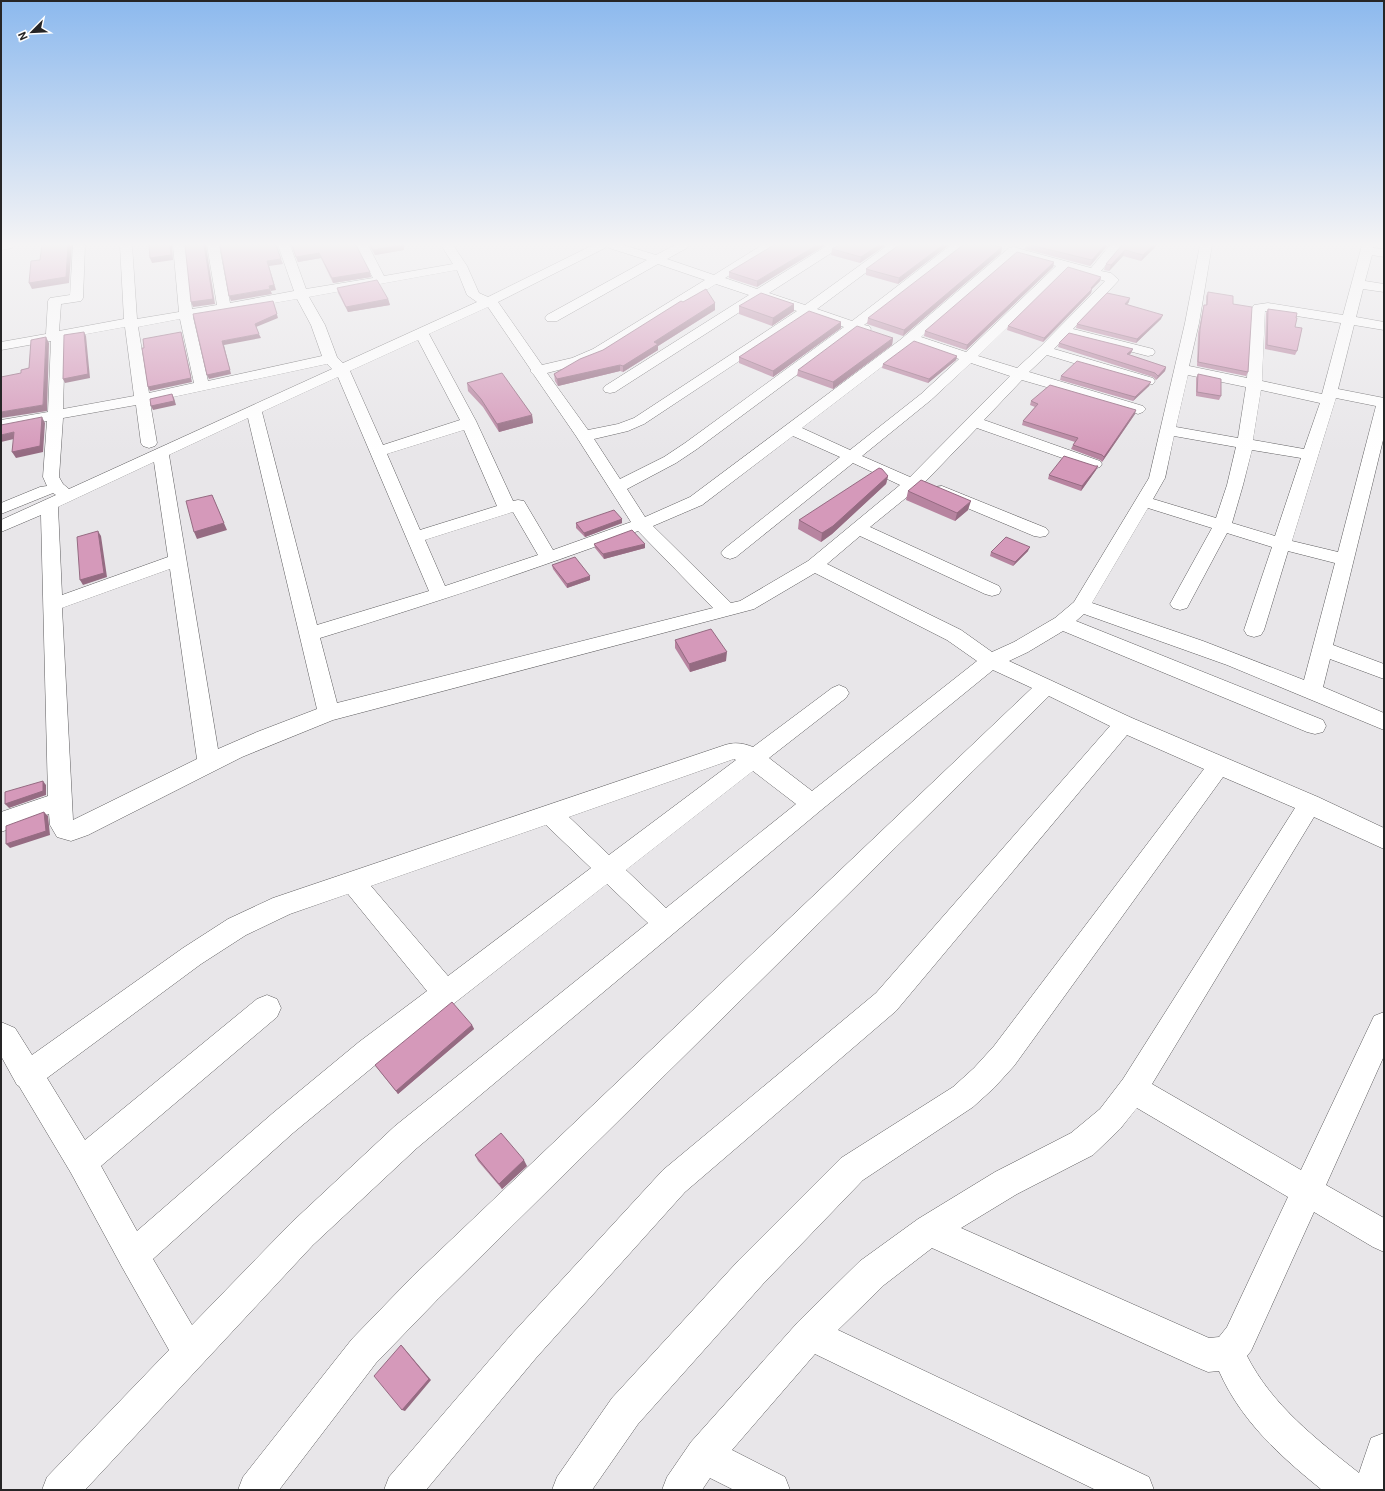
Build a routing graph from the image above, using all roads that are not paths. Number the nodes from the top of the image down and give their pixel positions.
1 (186, 314) edge
2 (54, 315) edge
3 (130, 315) edge
4 (183, 315) edge
5 (312, 315) edge
6 (438, 315) edge
7 (452, 315) edge
8 (495, 315) edge
9 (558, 315) edge
10 (658, 315) edge
11 (728, 315) edge
12 (800, 315) edge
13 (820, 315) edge
14 (868, 315) edge
15 (936, 315) edge
16 (1013, 315) edge
17 (1078, 315) edge
18 (1193, 315) edge
19 (1259, 315) edge
20 (1315, 315) edge
21 (1350, 315) edge
22 (552, 318) dead end
23 (1349, 320) junction
24 (131, 324) junction
25 (854, 326) junction
26 (1384, 326) edge
27 (1063, 330) junction
28 (421, 333) junction
29 (876, 333) edge
30 (58, 336) junction
31 (891, 338) edge
32 (908, 340) junction
33 (1, 346) edge
34 (1044, 350) junction
35 (1148, 352) dead end
36 (968, 358) junction
37 (336, 364) junction
38 (1182, 369) junction
39 (537, 371) junction
40 (1019, 374) junction
41 (1148, 381) edge
42 (1254, 384) junction
43 (202, 386) junction
44 (610, 389) dead end
45 (1329, 396) junction
46 (142, 399) junction
47 (253, 404) junction
48 (1384, 404) edge
49 (1138, 409) dead end
50 (55, 416) junction
51 (468, 421) junction
52 (974, 422) junction
53 (1, 425) edge
54 (791, 429) junction
55 (1168, 430) junction
56 (584, 436) junction
57 (1245, 444) junction
58 (155, 448) junction
59 (378, 452) junction
60 (1310, 455) junction
61 (852, 456) junction
62 (1094, 464) edge
63 (914, 482) junction
64 (617, 488) junction
65 (59, 494) junction
66 (1143, 501) junction
67 (508, 508) junction
68 (1, 509) edge
69 (641, 524) junction
70 (1222, 526) junction
71 (1, 527) edge
72 (857, 528) junction
73 (1040, 532) dead end
74 (414, 537) junction
75 (1282, 544) junction
76 (730, 553) dead end
77 (549, 558) junction
78 (177, 560) junction
79 (1345, 560) junction
80 (814, 565) junction
81 (992, 590) dead end
82 (440, 595) junction
83 (1180, 604) dead end
84 (53, 605) junction
85 (1081, 606) junction
86 (727, 612) junction
87 (1062, 623) junction
88 (1254, 630) dead end
89 (310, 634) junction
90 (1322, 648) junction
91 (986, 658) junction
92 (1384, 672) edge
93 (1047, 686) junction
94 (1312, 690) junction
95 (839, 693) dead end
96 (330, 713) junction
97 (1384, 722) edge
98 (1124, 724) junction
99 (1315, 726) dead end
100 (753, 758) junction
101 (209, 764) junction
102 (1219, 766) junction
103 (60, 801) junction
104 (812, 804) junction
105 (1310, 804) junction
106 (550, 814) junction
107 (1, 822) edge
108 (1384, 839) edge
109 (607, 870) junction
110 (353, 882) junction
111 (666, 924) junction
112 (445, 994) junction
113 (267, 1008) dead end
114 (1384, 1025) edge
115 (1, 1035) edge
116 (27, 1075) junction
117 (1133, 1089) junction
118 (82, 1162) junction
119 (1307, 1191) junction
120 (929, 1230) junction
121 (1384, 1236) edge
122 (133, 1256) junction
123 (810, 1334) junction
124 (190, 1352) junction
125 (1228, 1352) junction
126 (1384, 1451) edge
127 (704, 1455) junction
128 (60, 1490) edge
129 (256, 1490) edge
130 (402, 1490) edge
131 (570, 1490) edge
132 (680, 1490) edge
133 (772, 1490) edge
134 (1136, 1490) edge
135 (1351, 1490) edge
136 (1371, 1490) edge

1 - 43 street
2 - 30 street
3 - 24 street
4 - 24 street
5 - 37 street
6 - 37 street
7 - 28 street
8 - 39 street
9 - 22 street
10 - 39 street
11 - 44 street
12 - 56 street
13 - 25 street
14 - 25 street
15 - 32 street
16 - 36 street
17 - 27 street
18 - 38 street
19 - 42 street
20 - 23 street
21 - 23 street
23 - 26 street
23 - 45 street
24 - 30 street
24 - 46 street
25 - 29 street
25 - 64 street
27 - 34 street
27 - 35 street
28 - 37 street
28 - 51 street
30 - 33 street
30 - 50 street
31 - 32 street
32 - 36 street
32 - 54 street
34 - 40 street
34 - 41 street
36 - 40 street
36 - 61 street
37 - 43 street
37 - 47 street
37 - 59 street
38 - 42 street
38 - 55 street
39 - 56 street
40 - 49 street
40 - 52 street
42 - 45 street
42 - 57 street
43 - 46 street
45 - 48 street
45 - 60 street
46 - 50 street
46 - 58 street
47 - 58 street
47 - 89 street
48 - 79 street
50 - 53 street
50 - 65 street
51 - 59 street
51 - 67 street
52 - 62 street
52 - 63 street
54 - 61 street
54 - 69 street
55 - 57 street
55 - 66 street
56 - 64 street
57 - 60 street
57 - 70 street
58 - 65 street
58 - 78 street
59 - 74 street
60 - 75 street
61 - 63 street
61 - 76 street
63 - 72 street
63 - 73 street
64 - 69 street
65 - 68 street
65 - 71 street
65 - 84 street
66 - 70 street
66 - 85 street
67 - 74 street
67 - 77 street
69 - 77 street
69 - 86 street
70 - 75 street
70 - 83 street
72 - 80 street
72 - 81 street
74 - 82 street
75 - 79 street
75 - 88 street
77 - 82 street
78 - 84 street
78 - 101 street
79 - 90 street
80 - 86 street
80 - 91 street
82 - 89 street
84 - 103 street
85 - 87 street
85 - 94 street
86 - 96 street
87 - 91 street
87 - 99 street
89 - 96 street
90 - 92 street
90 - 94 street
91 - 93 street
91 - 104 street
93 - 98 street
93 - 129 street
94 - 97 street
95 - 100 street
96 - 101 street
98 - 102 street
98 - 130 street
100 - 104 street
100 - 106 street
100 - 109 street
101 - 103 street
102 - 105 street
102 - 131 street
103 - 107 street
104 - 111 street
105 - 108 street
105 - 117 street
106 - 109 street
106 - 110 street
109 - 111 street
109 - 112 street
110 - 112 street
110 - 116 street
111 - 124 street
112 - 122 street
113 - 118 street
114 - 119 street
115 - 116 street
116 - 118 street
117 - 119 street
117 - 120 street
118 - 122 street
119 - 121 street
119 - 125 street
120 - 123 street
120 - 125 street
122 - 124 street
123 - 127 street
123 - 134 street
124 - 128 street
125 - 135 street
126 - 136 street
127 - 132 street
127 - 133 street

